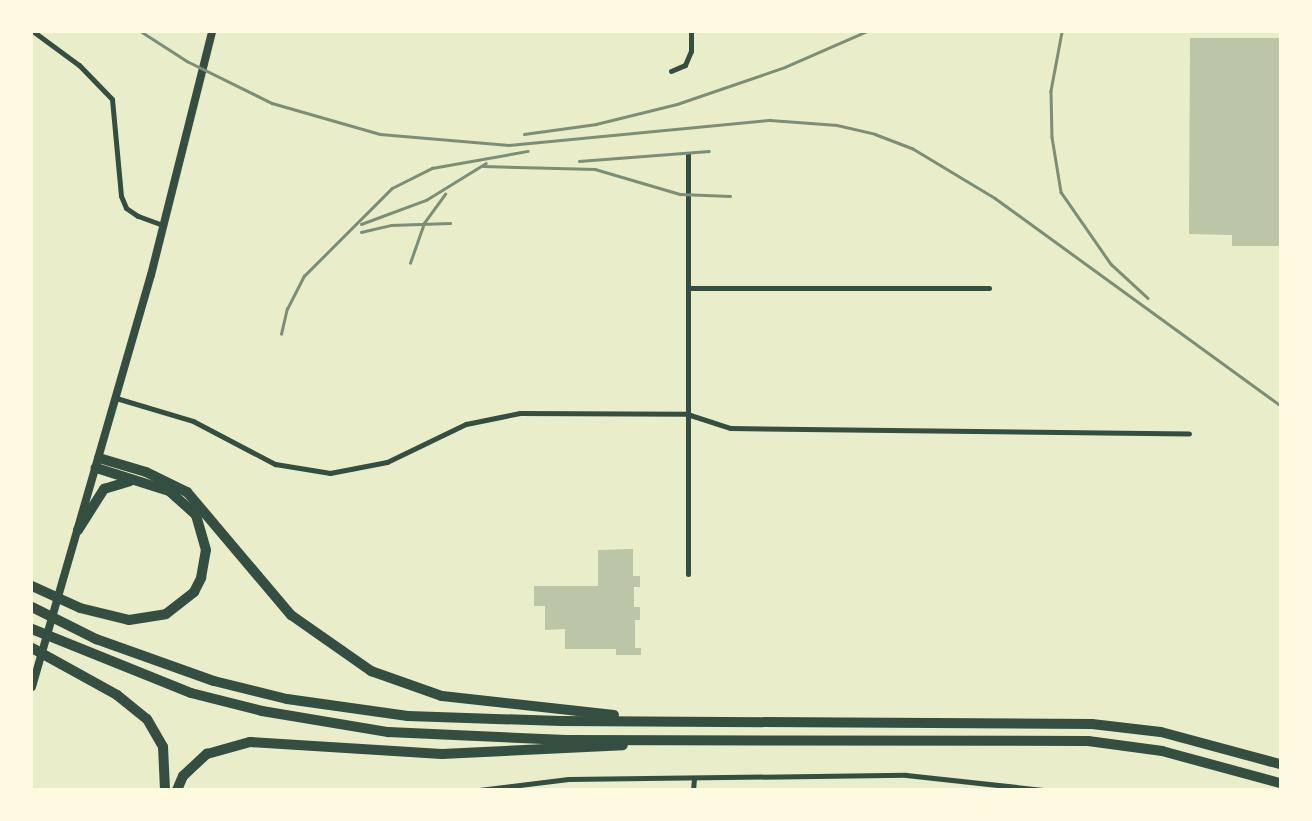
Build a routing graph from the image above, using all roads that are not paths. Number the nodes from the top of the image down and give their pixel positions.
1 (34, 32) edge
2 (691, 32) edge
3 (211, 35) edge
4 (671, 71) dead end
5 (688, 155) dead end
6 (163, 225) junction
7 (688, 288) junction
8 (989, 288) dead end
9 (116, 398) junction
10 (687, 414) junction
11 (1189, 434) dead end
12 (98, 463) junction
13 (137, 480) junction
14 (78, 530) junction
15 (688, 574) dead end
16 (32, 586) edge
17 (32, 607) edge
18 (32, 629) edge
19 (32, 648) edge
20 (32, 687) edge
21 (679, 721) junction
22 (687, 739) junction
23 (1280, 764) edge
24 (694, 778) junction
25 (1280, 783) edge
26 (165, 789) edge
27 (177, 789) edge
28 (480, 789) edge
29 (693, 789) edge
30 (1044, 789) edge

1 - 6 street
2 - 4 street
3 - 6 main road
5 - 7 street
6 - 9 main road
7 - 8 street
7 - 10 street
9 - 10 street
9 - 12 main road
10 - 11 street
10 - 15 street
12 - 13 highway
12 - 14 main road
12 - 21 highway
13 - 14 highway
13 - 16 highway
14 - 20 main road
17 - 21 highway
18 - 22 highway
19 - 26 highway
21 - 23 highway
22 - 25 highway
22 - 27 highway
24 - 28 street
24 - 29 street
24 - 30 street

